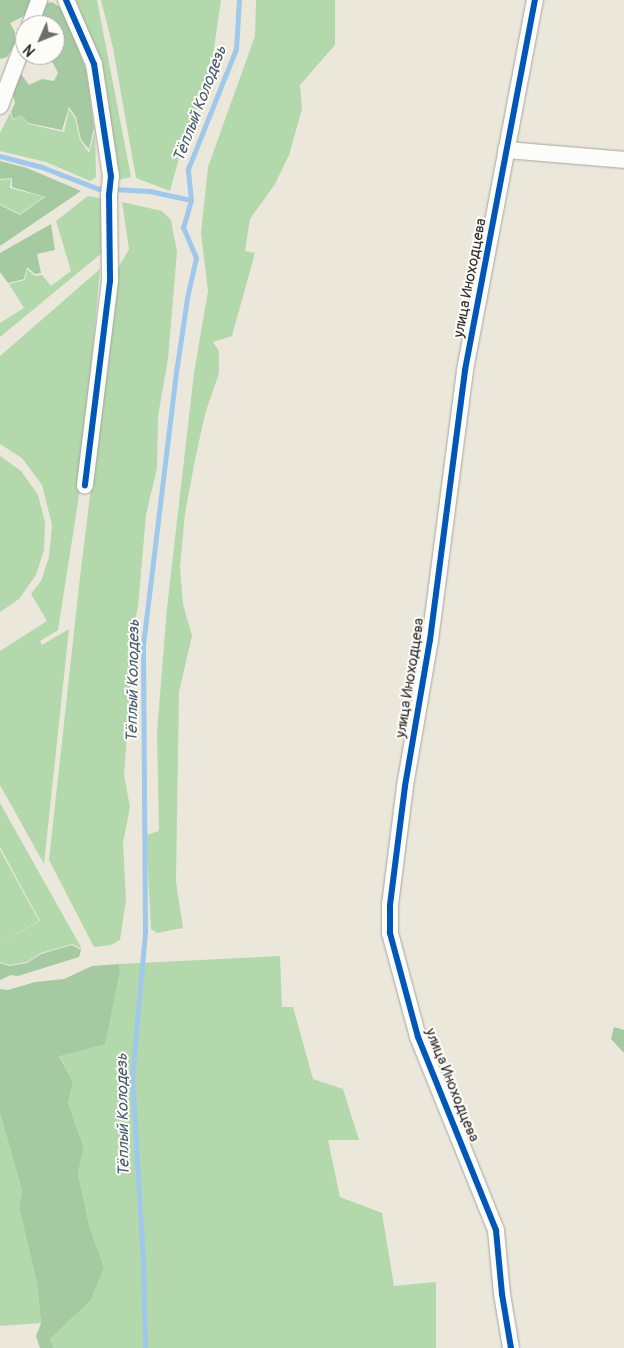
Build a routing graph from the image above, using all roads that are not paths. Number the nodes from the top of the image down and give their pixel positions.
1 (39, 0) edge
2 (66, 0) edge
3 (535, 0) edge
4 (34, 15) edge
5 (15, 65) edge
6 (0, 106) edge
7 (506, 150) junction
8 (624, 160) edge
9 (85, 485) dead end
10 (511, 1348) edge

1 - 4 street
2 - 9 street
3 - 7 street, улица Иноходцева
5 - 6 street
7 - 8 street
7 - 10 street, улица Иноходцева

